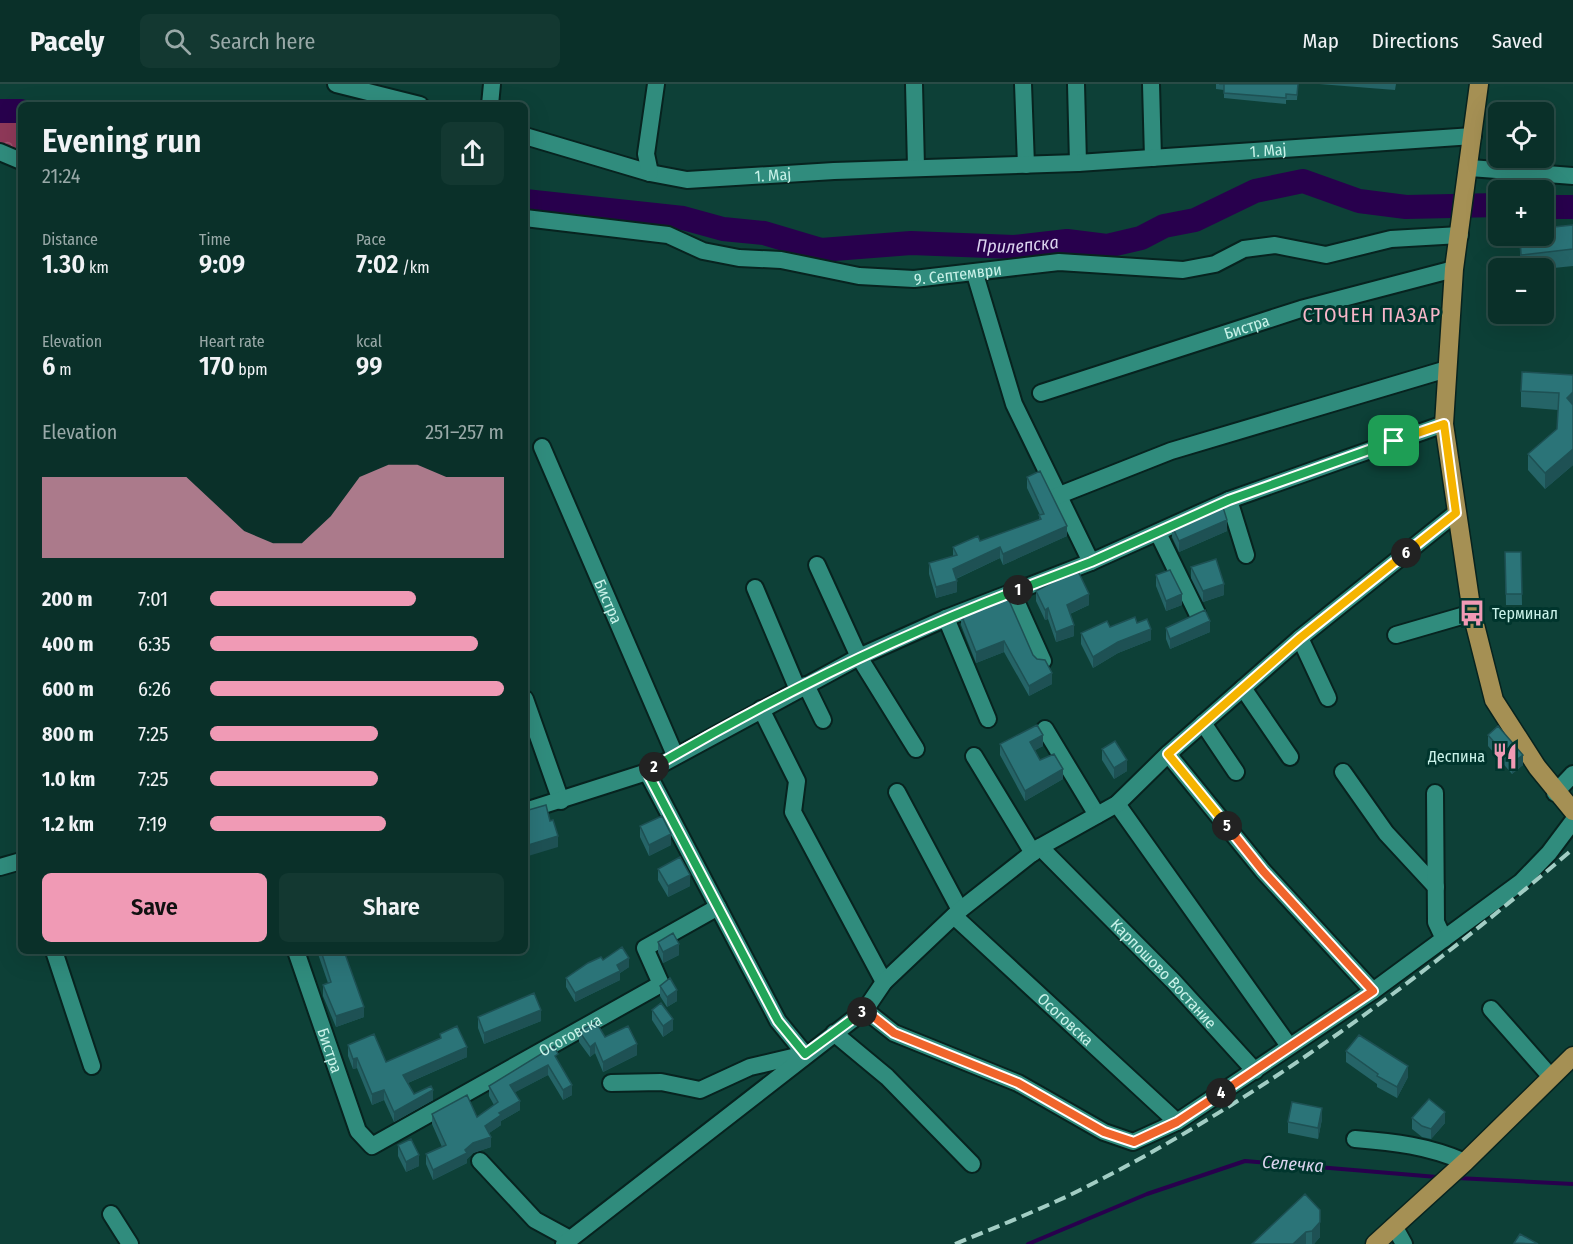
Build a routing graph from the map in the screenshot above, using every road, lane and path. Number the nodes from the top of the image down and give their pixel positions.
1 (336, 84) edge
2 (492, 84) edge
3 (656, 84) edge
4 (914, 84) edge
5 (1023, 84) edge
6 (1076, 84) edge
7 (1151, 84) edge
8 (1479, 84) edge
9 (373, 88) edge
10 (412, 102) edge
11 (490, 102) edge
12 (1473, 136) junction
13 (528, 137) edge
14 (0, 152) edge
15 (1154, 158) junction
16 (18, 160) edge
17 (1078, 163) junction
18 (1026, 165) junction
19 (916, 167) junction
20 (1470, 168) junction
21 (650, 173) junction
22 (1573, 176) edge
23 (528, 218) edge
24 (1460, 236) junction
25 (1454, 269) junction
26 (975, 274) junction
27 (1447, 369) junction
28 (1041, 393) dead end
29 (1444, 424) junction
30 (542, 447) dead end
31 (1057, 496) junction
32 (1229, 500) junction
33 (1456, 513) junction
34 (1158, 533) junction
35 (1246, 555) dead end
36 (1091, 562) junction
37 (816, 565) dead end
38 (754, 588) dead end
39 (1012, 592) junction
40 (1197, 613) edge
41 (1472, 613) junction
42 (946, 618) junction
43 (1396, 635) dead end
44 (1300, 638) junction
45 (859, 657) junction
46 (1043, 661) edge
47 (802, 688) junction
48 (1243, 688) junction
49 (1328, 698) dead end
50 (528, 708) edge
51 (761, 709) junction
52 (988, 719) dead end
53 (823, 720) dead end
54 (1203, 723) junction
55 (1045, 729) dead end
56 (916, 749) dead end
57 (1168, 754) junction
58 (675, 755) junction
59 (974, 756) dead end
60 (1290, 757) dead end
61 (647, 772) junction
62 (1236, 772) dead end
63 (1343, 772) dead end
64 (1573, 774) edge
65 (897, 792) dead end
66 (1435, 793) dead end
67 (1556, 793) junction
68 (561, 801) junction
69 (1117, 804) junction
70 (528, 811) edge
71 (1573, 811) edge
72 (1097, 815) junction
73 (1573, 821) edge
74 (1036, 850) junction
75 (18, 862) edge
76 (0, 867) edge
77 (1436, 887) junction
78 (718, 907) junction
79 (957, 913) junction
80 (1444, 939) junction
81 (55, 954) edge
82 (297, 954) edge
83 (884, 982) junction
84 (1373, 991) junction
85 (1491, 1009) dead end
86 (865, 1010) junction
87 (834, 1033) junction
88 (1289, 1046) junction
89 (805, 1054) junction
90 (1573, 1056) edge
91 (92, 1066) dead end
92 (1255, 1071) junction
93 (1551, 1077) junction
94 (611, 1083) dead end
95 (1177, 1122) junction
96 (1355, 1140) dead end
97 (372, 1146) joint
98 (480, 1161) dead end
99 (1465, 1162) junction
100 (972, 1164) dead end
101 (111, 1214) dead end
102 (1394, 1226) junction
103 (567, 1241) edge
104 (130, 1244) edge
105 (1376, 1244) edge
106 (1404, 1244) edge

1 - 9 street
2 - 11 street
3 - 21 street
4 - 19 street
5 - 18 street
6 - 17 street
7 - 15 street
8 - 12 main road
9 - 10 street
12 - 15 street, 1. Мај
12 - 20 main road
13 - 21 street, 1. Мај
14 - 16 street
15 - 17 street, 1. Мај
17 - 18 street, 1. Мај
18 - 19 street, 1. Мај
19 - 21 street, 1. Мај
20 - 22 street
20 - 24 main road
23 - 26 street, 9. Септември
24 - 25 main road
24 - 26 street, 9. Септември
25 - 27 main road
25 - 28 street, Бистра
26 - 31 street
27 - 29 main road
27 - 31 street
29 - 32 street
29 - 33 main road
30 - 58 street, Бистра
31 - 36 street
32 - 34 street
32 - 35 street
33 - 41 main road
33 - 44 street
34 - 36 street
34 - 40 street
36 - 39 street
37 - 45 street
38 - 47 street
39 - 42 street
39 - 46 street
41 - 43 street
41 - 67 main road
42 - 45 street
42 - 52 street
44 - 48 street
44 - 49 street
45 - 47 street
45 - 56 street
47 - 51 street
47 - 53 street
48 - 54 street
48 - 60 street
50 - 68 street
51 - 58 street
51 - 83 street
54 - 57 street
54 - 62 street
55 - 72 street
57 - 69 street
57 - 84 street
58 - 61 street
59 - 74 street
61 - 68 street
61 - 78 street
63 - 77 street
64 - 67 street
65 - 79 street, Осоговска
66 - 77 street
67 - 71 main road
68 - 70 street
69 - 72 street
69 - 88 street
72 - 74 street
73 - 80 street
74 - 79 street
74 - 92 street, Карпошово Востание
75 - 76 street
77 - 80 street
78 - 89 street
78 - 97 street, Осоговска
79 - 83 street
79 - 95 street, Осоговска
80 - 84 street
81 - 91 street
82 - 97 street, Бистра
83 - 86 street
84 - 88 street
85 - 93 street
86 - 87 street
86 - 95 street
87 - 89 street
87 - 100 street
88 - 92 street
89 - 94 street
89 - 103 street
90 - 93 main road
92 - 95 street
93 - 99 main road
96 - 99 street
98 - 103 street
99 - 102 main road
101 - 104 street
102 - 105 main road
102 - 106 street

